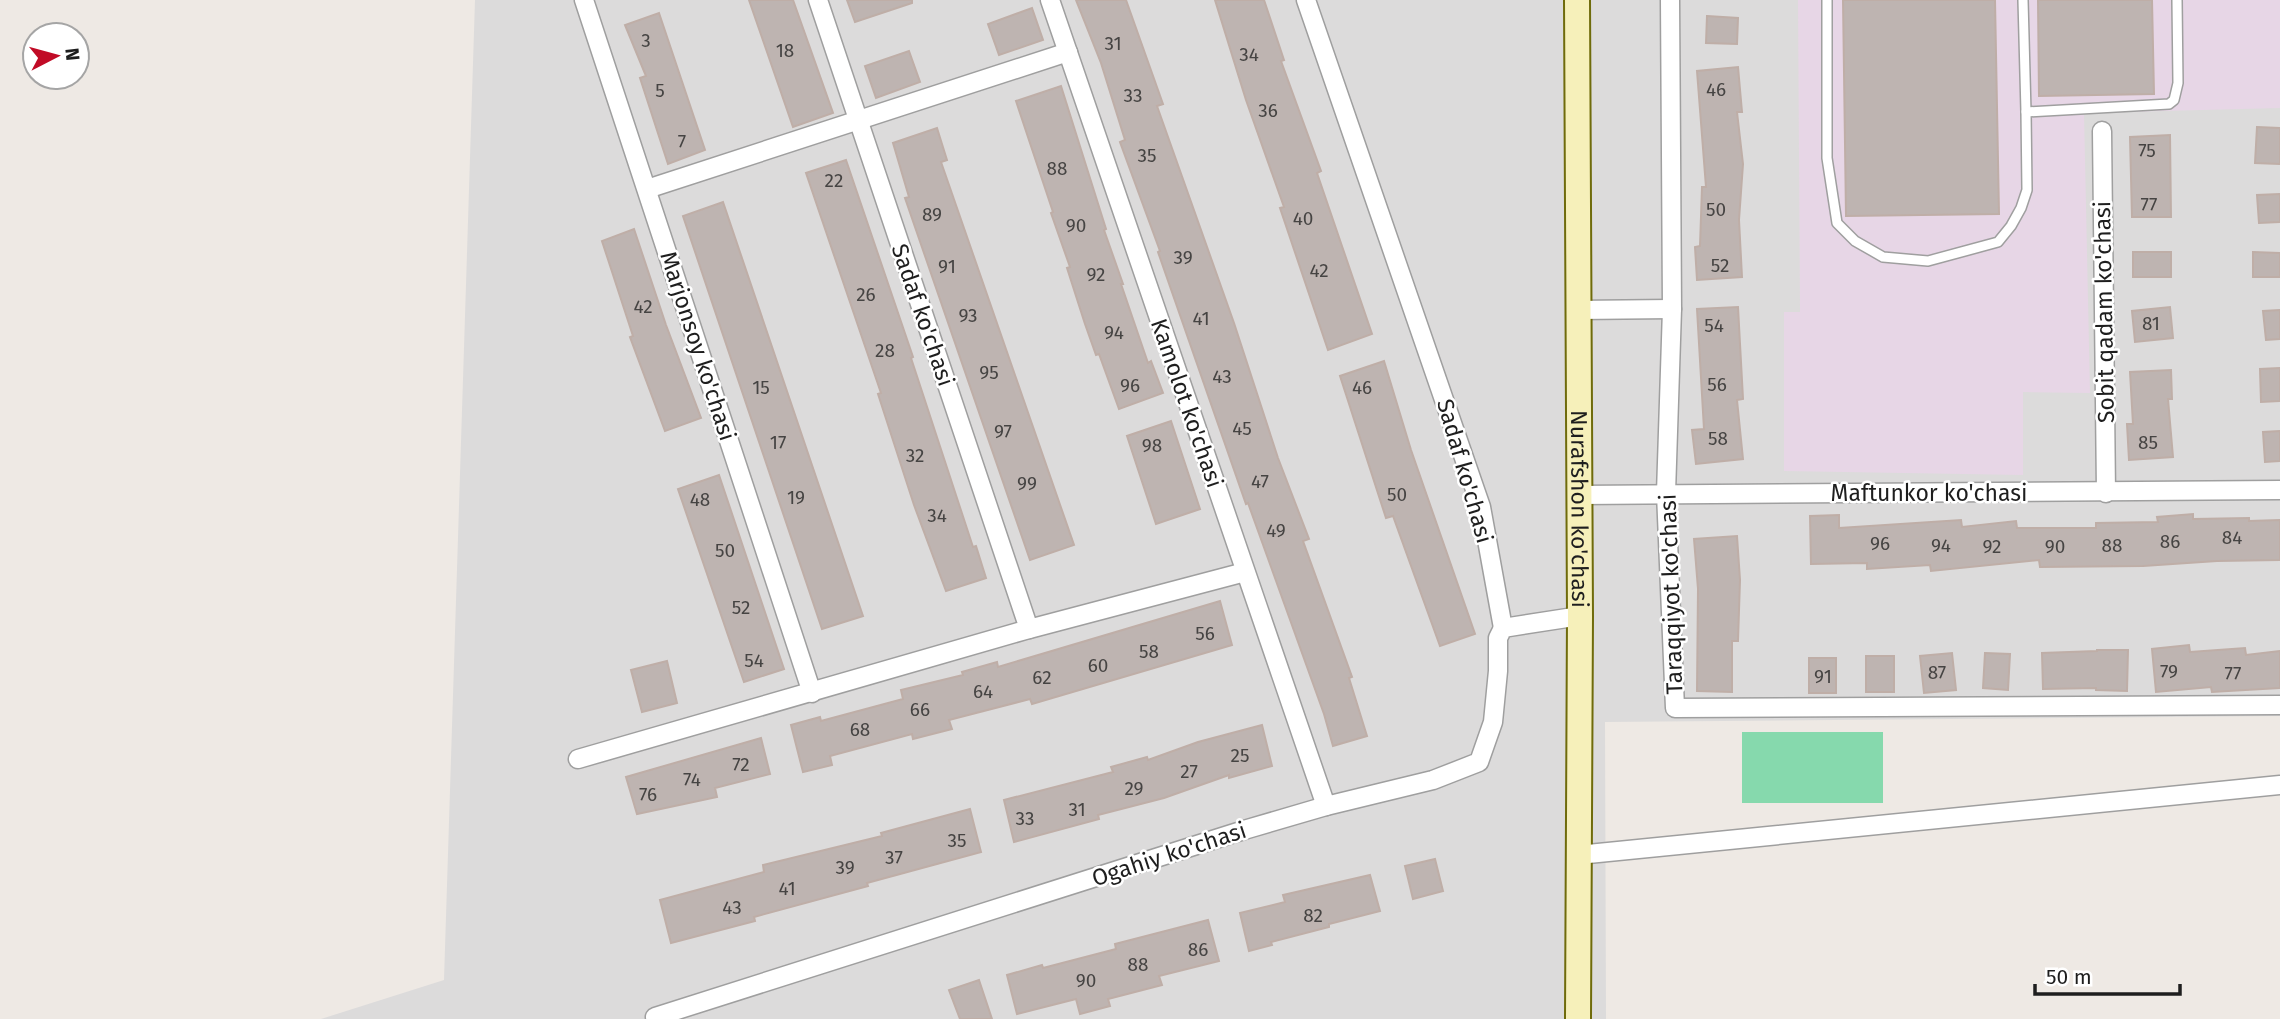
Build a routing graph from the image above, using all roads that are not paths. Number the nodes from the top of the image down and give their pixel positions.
1 (584, 0) edge
2 (818, 0) edge
3 (1050, 0) edge
4 (1306, 0) edge
5 (1577, 0) edge
6 (1670, 0) edge
7 (1827, 0) edge
8 (2023, 0) edge
9 (2177, 0) edge
10 (1068, 52) junction
11 (2026, 113) junction
12 (859, 122) junction
13 (2102, 131) dead end
14 (647, 189) junction
15 (1672, 309) junction
16 (1577, 310) junction
17 (2280, 490) edge
18 (1666, 493) junction
19 (2106, 493) junction
20 (1579, 495) junction
21 (1245, 572) junction
22 (1580, 616) junction
23 (1503, 628) junction
24 (1029, 629) junction
25 (812, 693) junction
26 (2280, 705) edge
27 (578, 759) dead end
28 (2280, 785) edge
29 (1326, 806) junction
30 (1578, 855) junction
31 (654, 1017) edge
32 (1578, 1019) edge

1 - 14 street, Marjonsoy ko'chasi
2 - 12 street, Sadaf ko'chasi
3 - 10 street, Kamolot ko'chasi
4 - 23 street, Sadaf ko'chasi
5 - 16 street, Nurafshon ko'chasi
6 - 15 street, Taraqqiyot ko'chasi
7 - 11 lane
8 - 11 lane
9 - 11 lane
10 - 12 street
10 - 21 street, Kamolot ko'chasi
12 - 14 street
12 - 24 street, Sadaf ko'chasi
13 - 19 street, Sobit qadam ko'chasi
14 - 25 street, Marjonsoy ko'chasi
15 - 16 street
15 - 18 street, Taraqqiyot ko'chasi
16 - 20 street, Nurafshon ko'chasi
17 - 19 street, Maftunkor ko'chasi
18 - 19 street, Maftunkor ko'chasi
18 - 20 street, Maftunkor ko'chasi
18 - 26 street, Taraqqiyot ko'chasi
20 - 22 street, Nurafshon ko'chasi
21 - 24 street
21 - 29 street, Kamolot ko'chasi
22 - 23 street
22 - 30 street, Nurafshon ko'chasi
23 - 29 street, Ogahiy ko'chasi
24 - 25 street
25 - 27 street
28 - 30 street
29 - 31 street, Ogahiy ko'chasi
30 - 32 street, Nurafshon ko'chasi

